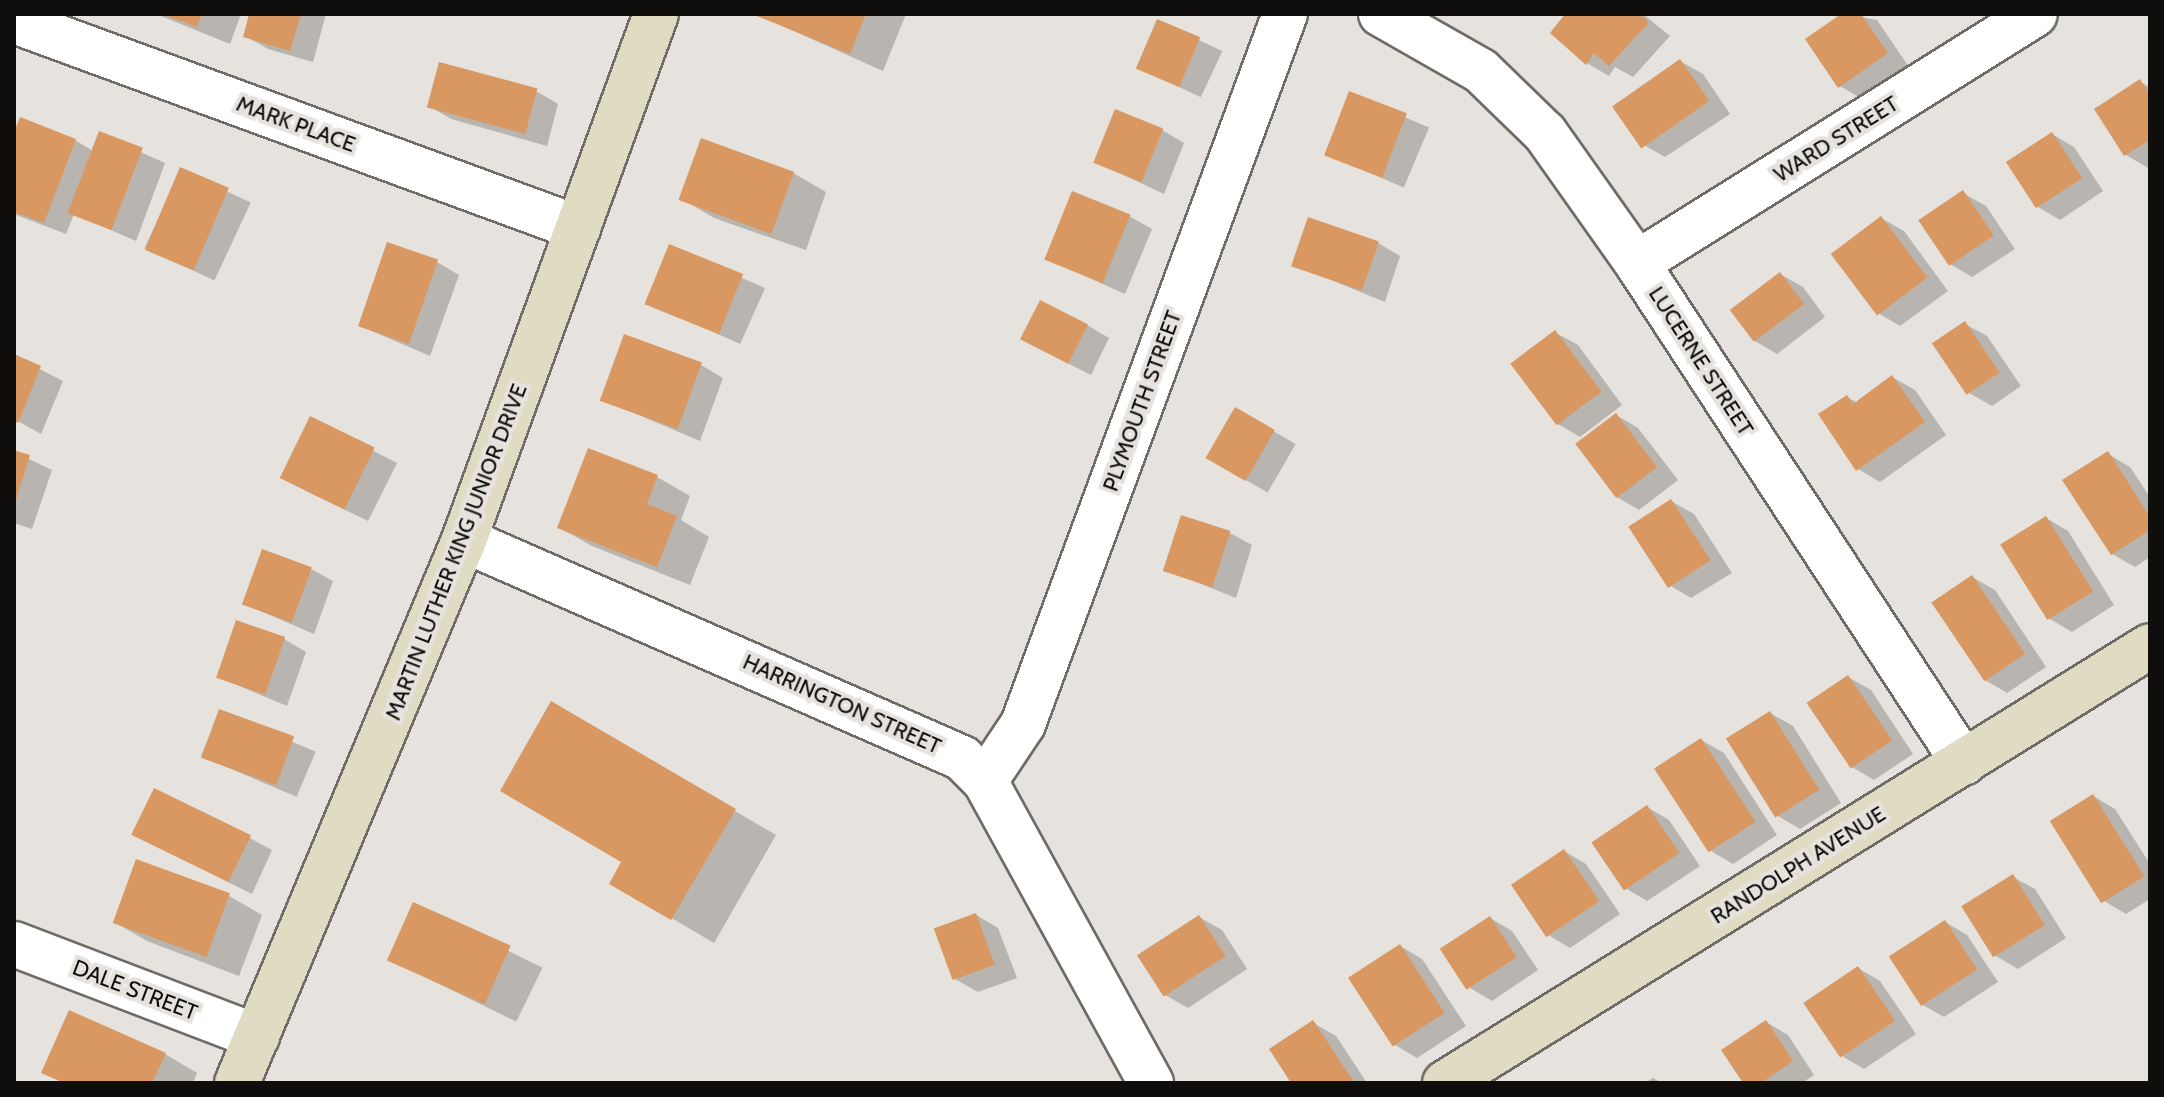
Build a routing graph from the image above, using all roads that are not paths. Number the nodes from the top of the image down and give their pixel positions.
1 (656, 14) edge
2 (1285, 14) edge
3 (1381, 14) edge
4 (2035, 14) edge
5 (14, 21) edge
6 (578, 228) junction
7 (1637, 263) junction
8 (464, 540) junction
9 (2150, 646) edge
10 (1964, 763) junction
11 (985, 781) junction
12 (14, 944) edge
13 (249, 1069) edge
14 (1151, 1083) edge
15 (1445, 1083) edge

1 - 6 main road, MARTIN LUTHER KING JUNIOR DRIVE
2 - 11 street, PLYMOUTH STREET
3 - 7 street, LUCERNE STREET
4 - 7 street, WARD STREET
5 - 6 street, MARK PLACE
6 - 8 main road, MARTIN LUTHER KING JUNIOR DRIVE
7 - 10 street, LUCERNE STREET
8 - 11 street, HARRINGTON STREET
8 - 13 main road, MARTIN LUTHER KING JUNIOR DRIVE
9 - 10 main road, RANDOLPH AVENUE
10 - 15 main road, RANDOLPH AVENUE
11 - 14 street, HARRINGTON STREET
12 - 13 street, DALE STREET

